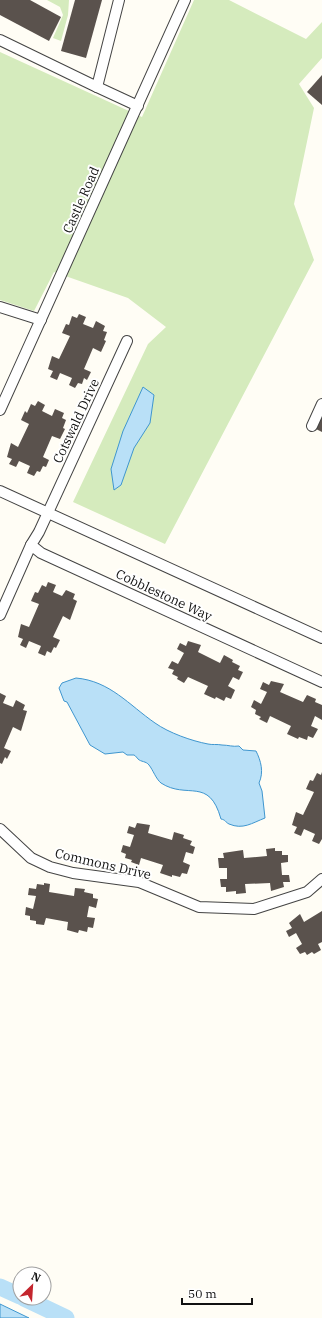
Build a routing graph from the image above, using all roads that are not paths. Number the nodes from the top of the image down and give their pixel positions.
1 (119, 0) edge
2 (185, 0) edge
3 (0, 40) edge
4 (98, 87) junction
5 (138, 106) junction
6 (0, 307) edge
7 (41, 320) junction
8 (127, 341) dead end
9 (322, 404) edge
10 (0, 410) edge
11 (312, 426) dead end
12 (0, 491) edge
13 (48, 512) junction
14 (31, 545) junction
15 (0, 615) edge
16 (322, 638) edge
17 (322, 682) edge
18 (0, 829) edge
19 (322, 880) edge

1 - 4 street
2 - 5 street, Castle Road
3 - 4 street
4 - 5 street
5 - 7 street, Castle Road
6 - 7 street
7 - 10 street, Castle Road
8 - 13 street, Cotswald Drive
9 - 11 street
12 - 13 street, Cobblestone Way
13 - 14 street
13 - 16 street, Cobblestone Way
14 - 15 street
14 - 17 street, Cobblestone Way
18 - 19 street, Commons Drive

